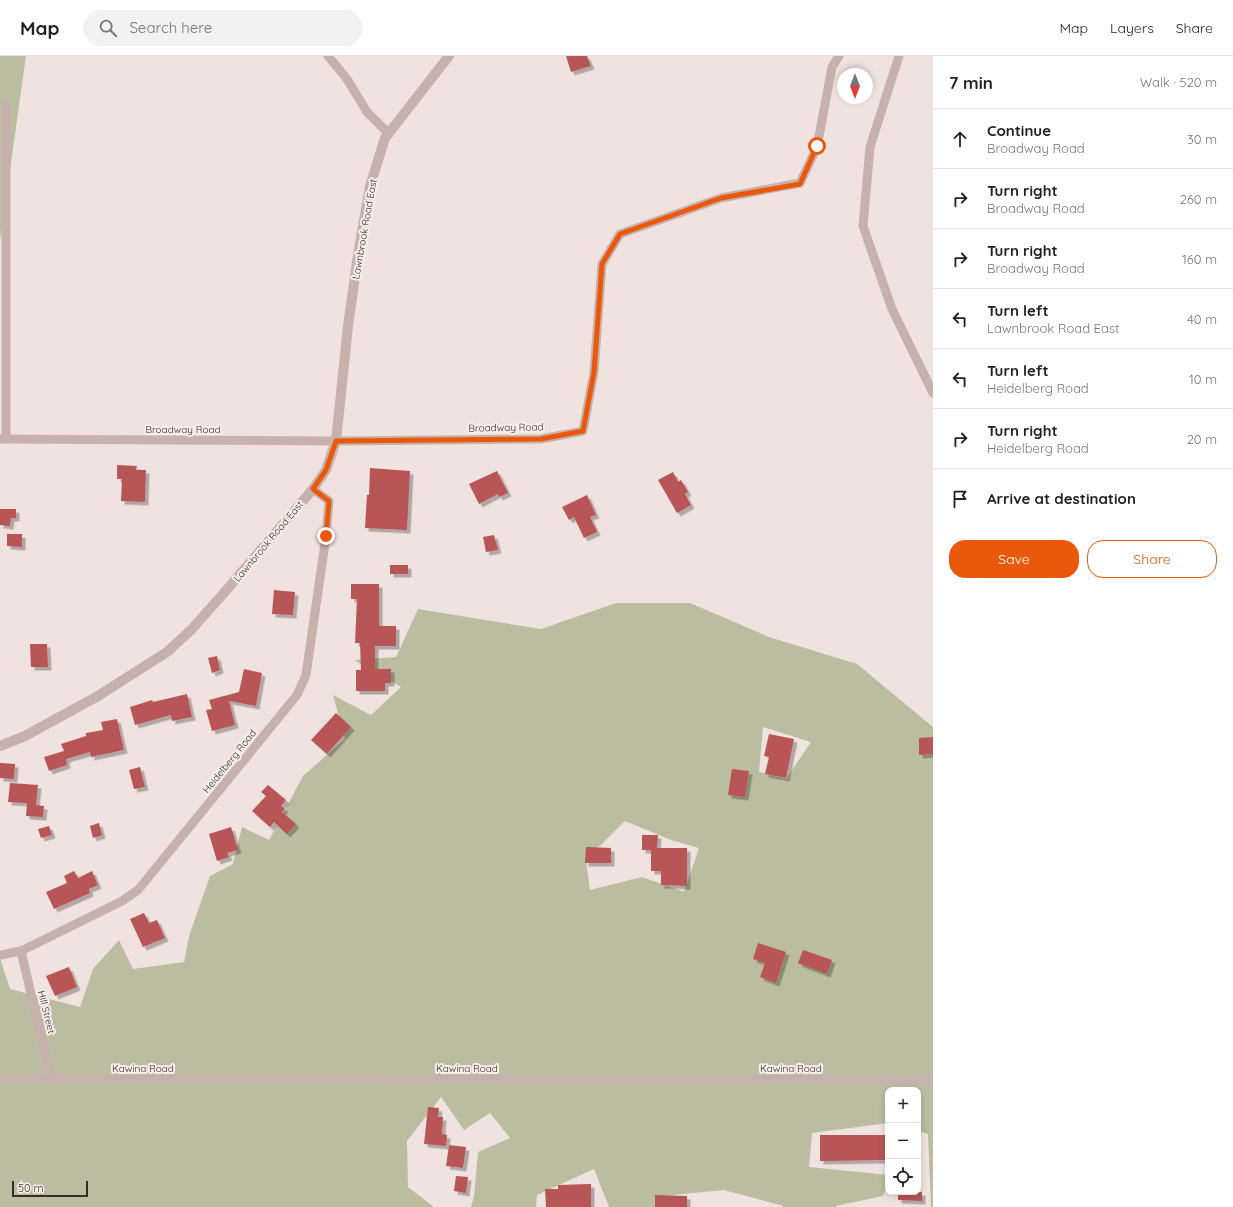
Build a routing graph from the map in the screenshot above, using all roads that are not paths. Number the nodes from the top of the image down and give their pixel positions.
1 (328, 56) edge
2 (449, 56) edge
3 (838, 56) edge
4 (899, 56) edge
5 (6, 105) dead end
6 (388, 134) junction
7 (933, 393) edge
8 (3, 439) edge
9 (336, 441) junction
10 (313, 489) junction
11 (0, 746) edge
12 (21, 951) junction
13 (0, 955) edge
14 (0, 1079) edge
15 (51, 1079) junction
16 (933, 1080) edge

1 - 6 street
2 - 6 street, Lawnbrook Road East
3 - 9 street, Broadway Road
4 - 7 street
5 - 8 street
6 - 9 street, Lawnbrook Road East
8 - 9 street, Broadway Road
9 - 10 street, Lawnbrook Road East
10 - 11 street, Lawnbrook Road East
10 - 12 street, Heidelberg Road
12 - 13 street, Heidelberg Road
12 - 15 street, Hill Street
14 - 15 street, Kawina Road
15 - 16 street, Kawina Road

